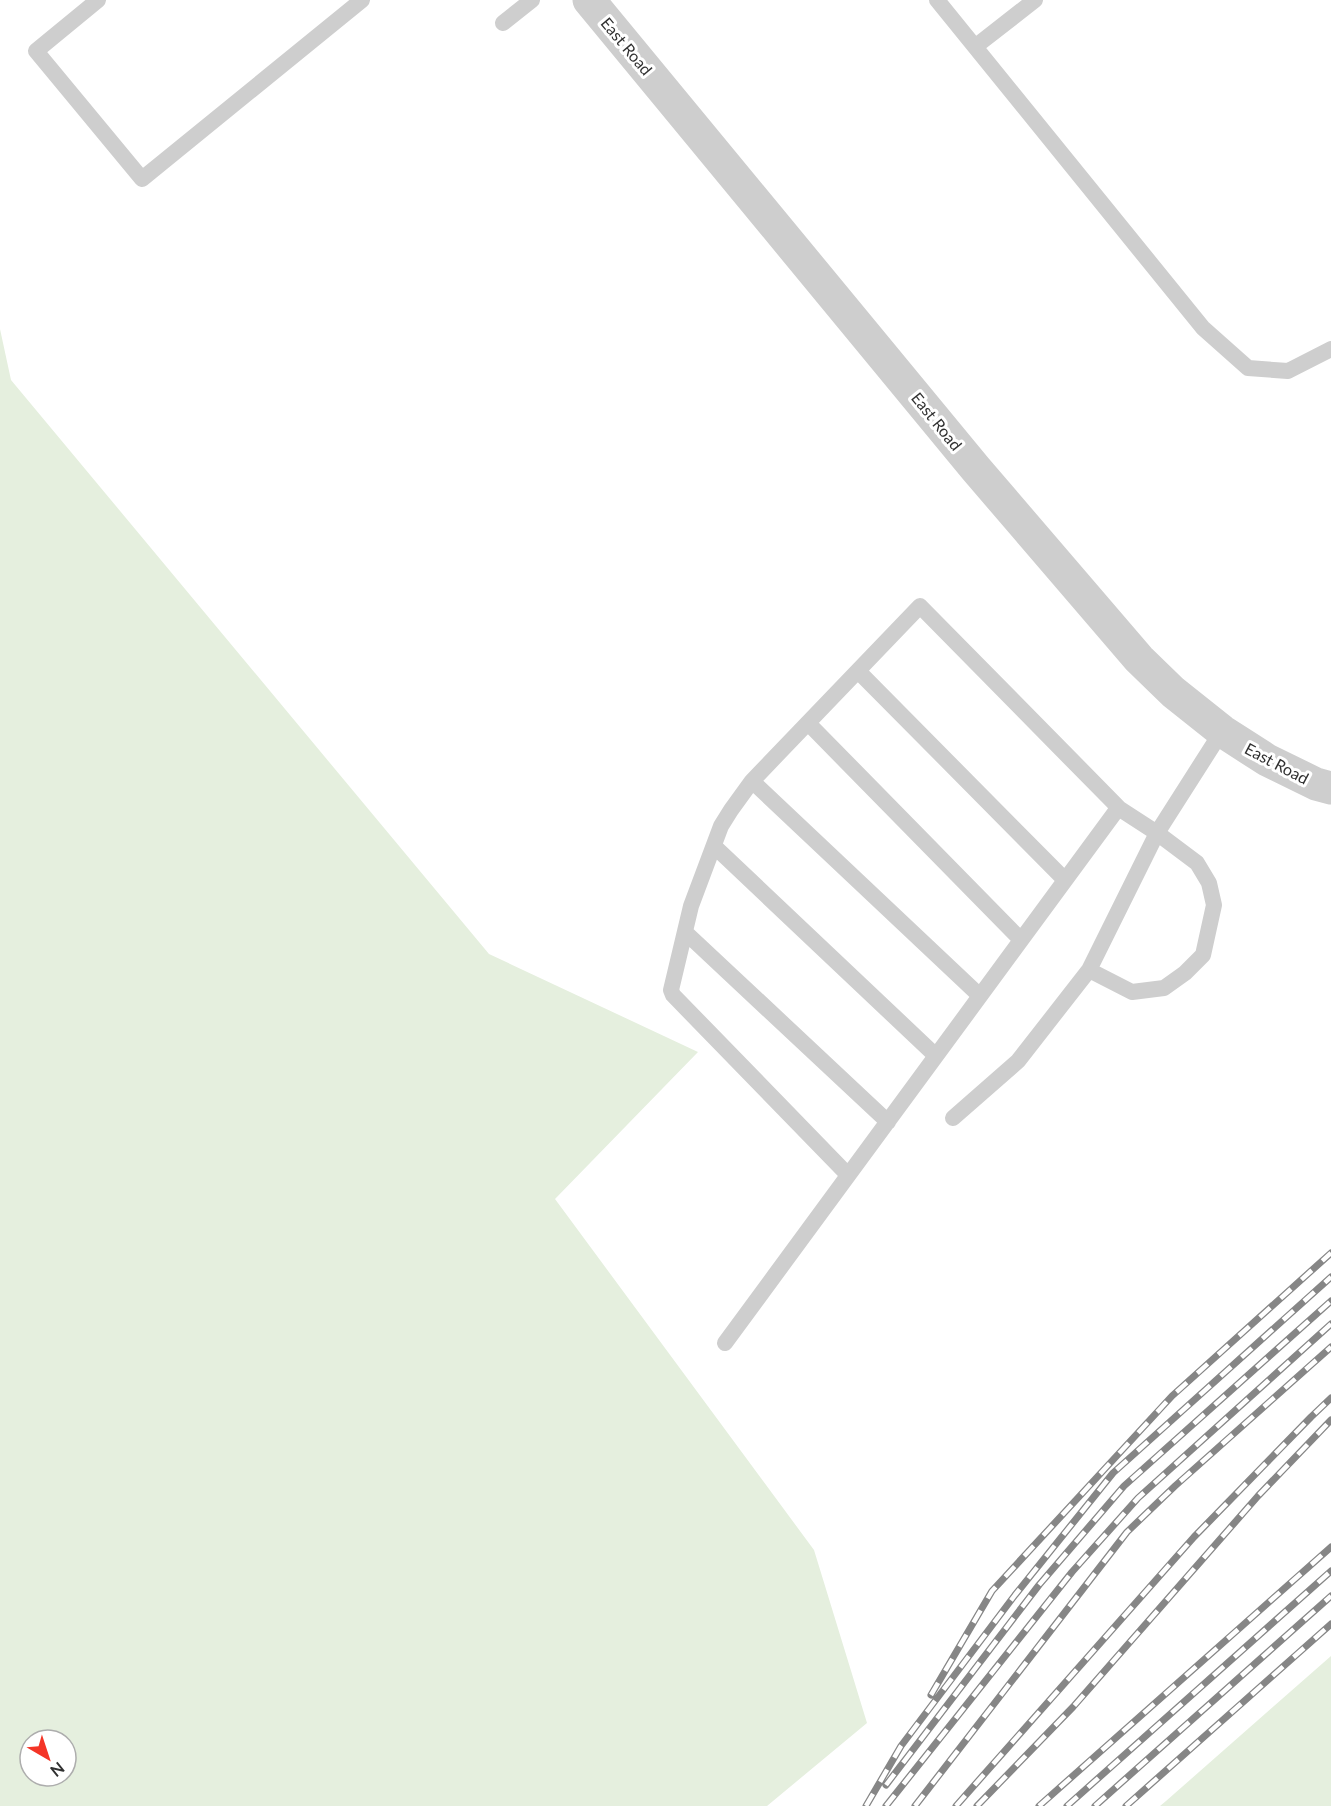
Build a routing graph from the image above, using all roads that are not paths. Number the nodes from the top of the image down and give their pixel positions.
1 (98, 0) edge
2 (362, 0) edge
3 (532, 0) edge
4 (589, 0) edge
5 (937, 0) edge
6 (1035, 0) edge
7 (503, 23) dead end
8 (976, 46) junction
9 (1331, 349) edge
10 (858, 671) junction
11 (808, 723) junction
12 (1222, 731) junction
13 (752, 781) junction
14 (1331, 788) edge
15 (1120, 809) junction
16 (1157, 833) junction
17 (714, 846) junction
18 (1065, 880) junction
19 (685, 932) junction
20 (1020, 940) junction
21 (1089, 970) junction
22 (980, 996) junction
23 (936, 1056) junction
24 (953, 1118) dead end
25 (888, 1122) junction
26 (848, 1175) junction
27 (725, 1344) dead end

1 - 2 lane
3 - 7 lane
4 - 12 street, East Road
5 - 8 lane
6 - 8 lane
8 - 9 lane
10 - 11 lane
10 - 15 lane
10 - 18 lane
11 - 13 lane
11 - 20 lane
12 - 14 street, East Road
12 - 16 lane
13 - 17 lane
13 - 22 lane
15 - 16 lane
15 - 18 lane
16 - 21 lane
16 - 21 lane
17 - 19 lane
17 - 23 lane
18 - 20 lane
19 - 25 lane
19 - 26 lane
20 - 22 lane
21 - 24 lane
22 - 23 lane
23 - 25 lane
25 - 26 lane
26 - 27 lane

